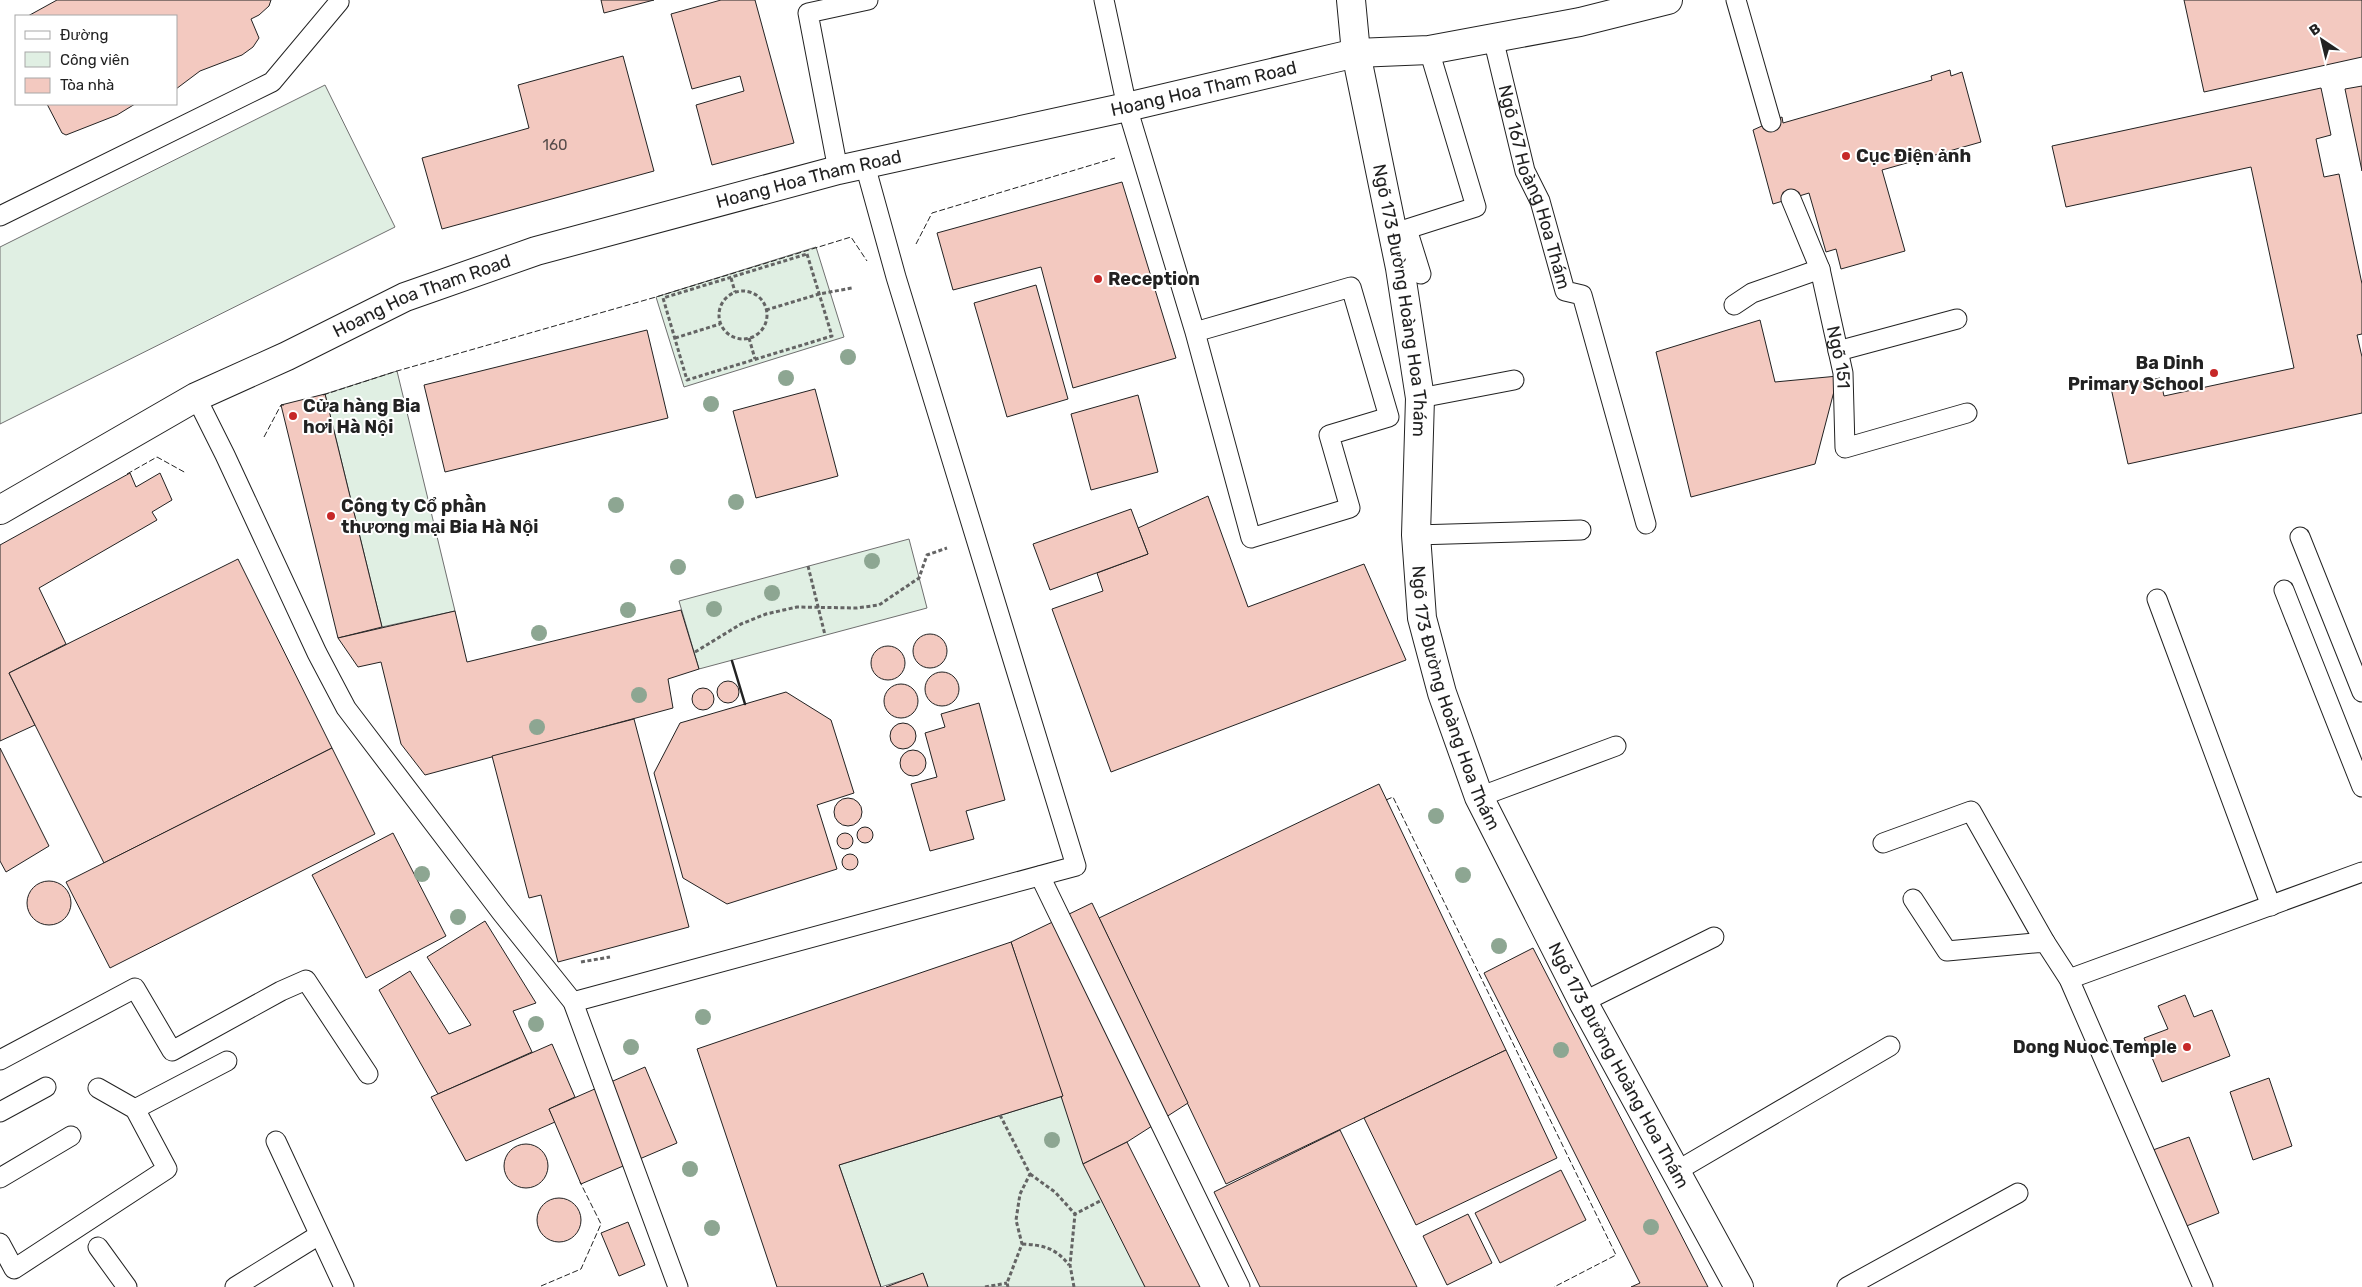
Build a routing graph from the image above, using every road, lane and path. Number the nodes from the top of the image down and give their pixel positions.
1 (338, 0) edge
2 (868, 0) edge
3 (1104, 0) edge
4 (1351, 0) edge
5 (1668, 0) edge
6 (1736, 0) edge
7 (1493, 38) junction
8 (1429, 50) junction
9 (1356, 53) junction
10 (1127, 108) junction
11 (1771, 122) dead end
12 (866, 165) junction
13 (838, 170) junction
14 (1791, 200) dead end
15 (0, 216) edge
16 (1820, 269) junction
17 (1420, 274) dead end
18 (731, 278) junction
19 (852, 288) dead end
20 (735, 292) junction
21 (819, 294) junction
22 (1734, 306) dead end
23 (766, 310) junction
24 (1957, 320) dead end
25 (720, 324) junction
26 (1195, 332) junction
27 (675, 338) junction
28 (749, 338) junction
29 (1838, 351) junction
30 (755, 359) junction
31 (1514, 380) dead end
32 (196, 397) junction
33 (1420, 398) junction
34 (1967, 413) dead end
35 (0, 510) edge
36 (1646, 524) dead end
37 (1581, 530) dead end
38 (1416, 534) junction
39 (2300, 536) dead end
40 (927, 554) dead end
41 (808, 566) dead end
42 (2284, 590) dead end
43 (2157, 599) dead end
44 (818, 607) junction
45 (825, 635) dead end
46 (695, 652) dead end
47 (2355, 654) edge
48 (2362, 692) edge
49 (1616, 746) dead end
50 (2362, 787) edge
51 (1479, 797) junction
52 (1883, 843) dead end
53 (2362, 872) edge
54 (1040, 876) junction
55 (1913, 899) dead end
56 (2271, 906) junction
57 (1714, 937) dead end
58 (2045, 942) junction
59 (2069, 979) junction
60 (573, 1002) junction
61 (1583, 1002) junction
62 (1890, 1046) dead end
63 (0, 1060) edge
64 (227, 1061) dead end
65 (368, 1074) dead end
66 (46, 1087) dead end
67 (98, 1088) dead end
68 (135, 1109) junction
69 (0, 1112) edge
70 (1000, 1115) dead end
71 (72, 1136) dead end
72 (276, 1141) dead end
73 (1675, 1172) junction
74 (1030, 1174) junction
75 (0, 1178) edge
76 (2018, 1193) dead end
77 (1102, 1200) dead end
78 (1075, 1214) junction
79 (318, 1235) junction
80 (0, 1243) edge
81 (1022, 1244) junction
82 (98, 1247) dead end
83 (1070, 1265) junction
84 (1008, 1285) edge
85 (126, 1287) edge
86 (235, 1287) edge
87 (344, 1287) edge
88 (678, 1287) edge
89 (985, 1287) edge
90 (1074, 1287) edge
91 (1240, 1287) edge
92 (1739, 1287) edge
93 (1847, 1287) edge
94 (2204, 1287) edge

1 - 15 lane
2 - 13 lane
3 - 10 lane
4 - 9 main road, Ngõ 173 Đường Hoàng Hoa Thám
5 - 7 main road, Hoang Hoa Tham Road
6 - 11 lane
7 - 8 main road, Hoang Hoa Tham Road
7 - 36 lane, Ngõ 167 Hoàng Hoa Thám
8 - 9 main road, Hoang Hoa Tham Road
8 - 17 lane
9 - 10 main road, Hoang Hoa Tham Road
9 - 33 main road, Ngõ 173 Đường Hoàng Hoa Thám
10 - 12 main road, Hoang Hoa Tham Road
10 - 26 lane
12 - 13 main road, Hoang Hoa Tham Road
12 - 54 lane
13 - 32 main road, Hoang Hoa Tham Road
14 - 16 lane, Ngõ 151
16 - 22 lane
16 - 29 lane, Ngõ 151
18 - 20 path
18 - 21 path
18 - 27 path
19 - 21 path
20 - 23 path
20 - 25 path
21 - 23 path
21 - 30 path
23 - 28 path
24 - 29 lane
25 - 27 path
25 - 28 path
26 - 26 lane
27 - 30 path
28 - 30 path
29 - 34 lane, Ngõ 151
31 - 33 lane
32 - 35 main road, Hoang Hoa Tham Road
32 - 60 lane
33 - 38 main road, Ngõ 173 Đường Hoàng Hoa Thám
37 - 38 lane
38 - 51 main road, Ngõ 173 Đường Hoàng Hoa Thám
39 - 47 lane
40 - 44 path
41 - 44 path
42 - 50 lane
43 - 56 lane
44 - 45 path
44 - 46 path
47 - 48 lane
49 - 51 lane
51 - 61 main road, Ngõ 173 Đường Hoàng Hoa Thám
52 - 58 lane
53 - 56 lane
54 - 60 lane
54 - 91 lane
55 - 58 lane
56 - 59 lane
57 - 61 lane
58 - 59 lane
59 - 94 lane
60 - 88 lane
61 - 73 main road, Ngõ 173 Đường Hoàng Hoa Thám
62 - 73 lane
63 - 65 lane
64 - 68 lane
66 - 69 lane
67 - 68 lane
68 - 80 lane
70 - 74 path
71 - 75 lane
72 - 79 lane
73 - 92 main road, Ngõ 173 Đường Hoàng Hoa Thám
74 - 78 path
74 - 81 path
76 - 93 lane
77 - 78 path
78 - 83 path
79 - 86 lane
79 - 87 lane
81 - 83 path
81 - 84 path
82 - 85 lane
83 - 90 path
84 - 89 path

